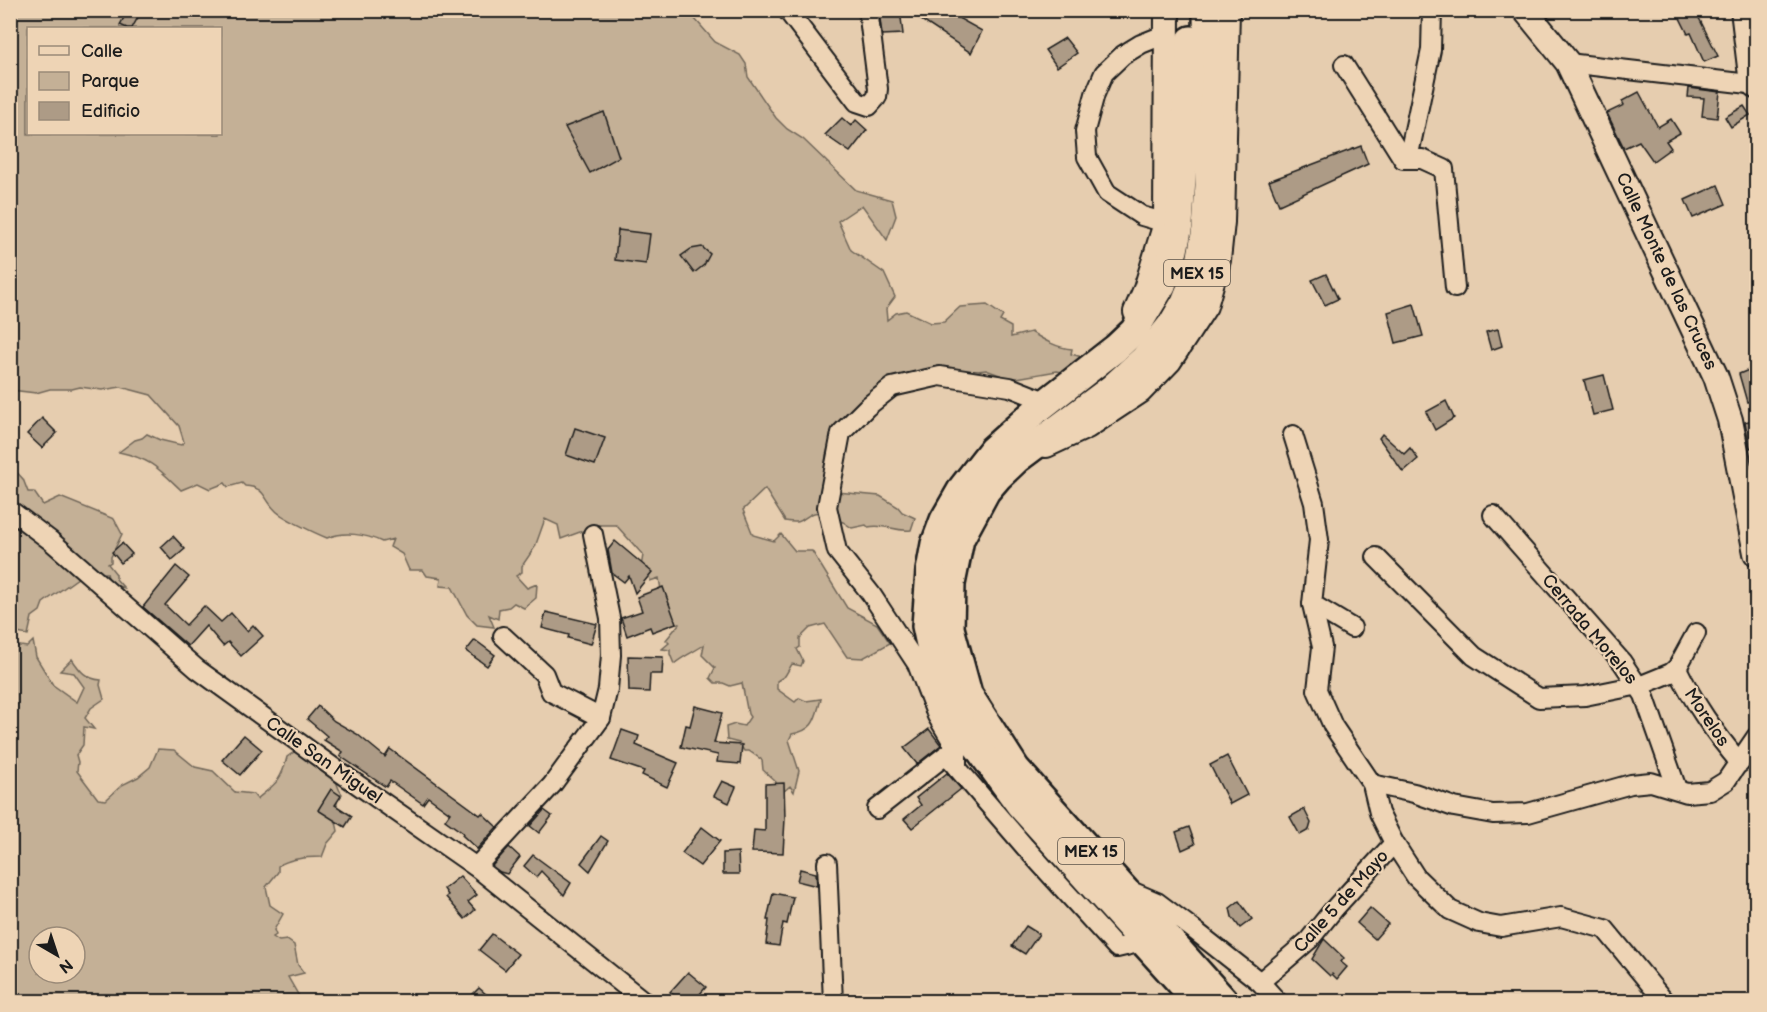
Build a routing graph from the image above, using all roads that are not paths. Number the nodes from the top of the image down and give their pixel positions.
1 (786, 10) edge
2 (868, 10) edge
3 (1190, 10) edge
4 (1207, 10) edge
5 (1227, 10) edge
6 (1432, 10) edge
7 (1525, 10) edge
8 (1740, 10) edge
9 (1166, 22) edge
10 (1568, 63) junction
11 (1344, 65) dead end
12 (1753, 87) edge
13 (1408, 159) junction
14 (1166, 223) junction
15 (1455, 288) dead end
16 (1124, 341) junction
17 (1048, 402) junction
18 (1293, 435) dead end
19 (1017, 459) junction
20 (10, 510) edge
21 (1493, 515) dead end
22 (593, 534) dead end
23 (1756, 553) edge
24 (1376, 557) dead end
25 (1312, 604) junction
26 (1352, 628) dead end
27 (1696, 633) dead end
28 (503, 636) dead end
29 (1677, 668) junction
30 (1638, 686) junction
31 (601, 718) junction
32 (1756, 737) edge
33 (952, 761) junction
34 (1740, 763) junction
35 (1372, 784) junction
36 (1677, 789) junction
37 (877, 809) dead end
38 (1394, 843) junction
39 (827, 863) dead end
40 (476, 867) junction
41 (1125, 889) junction
42 (1143, 942) junction
43 (1260, 982) junction
44 (645, 1002) edge
45 (832, 1002) edge
46 (1198, 1002) edge
47 (1225, 1002) edge
48 (1278, 1002) edge
49 (1665, 1002) edge

1 - 2 street
3 - 16 main road, MEX 15
4 - 19 main road, MEX 15
5 - 19 street
6 - 13 street
7 - 10 street, Calle Monte de las Cruces
8 - 12 street
9 - 14 street
9 - 14 street
10 - 12 street
10 - 23 street, Calle Monte de las Cruces
11 - 13 street
13 - 15 street
14 - 16 street
16 - 17 main road, MEX 15
17 - 33 street
17 - 42 main road, MEX 15
18 - 25 street
19 - 41 main road, MEX 15
20 - 40 street, Calle San Miguel
21 - 30 street, Cerrada Morelos
22 - 31 street
24 - 30 street
25 - 26 street
25 - 35 street
27 - 29 street
28 - 31 street
29 - 30 street
29 - 34 street, Morelos
30 - 36 street, Cerrada Morelos
31 - 40 street
32 - 34 street
33 - 37 street
33 - 42 street
34 - 36 street
35 - 36 street
35 - 38 street
38 - 43 street, Calle 5 de Mayo
38 - 49 street
39 - 45 street
40 - 44 street, Calle San Miguel
41 - 43 street
41 - 47 main road, MEX 15
42 - 46 main road, MEX 15
43 - 48 street

